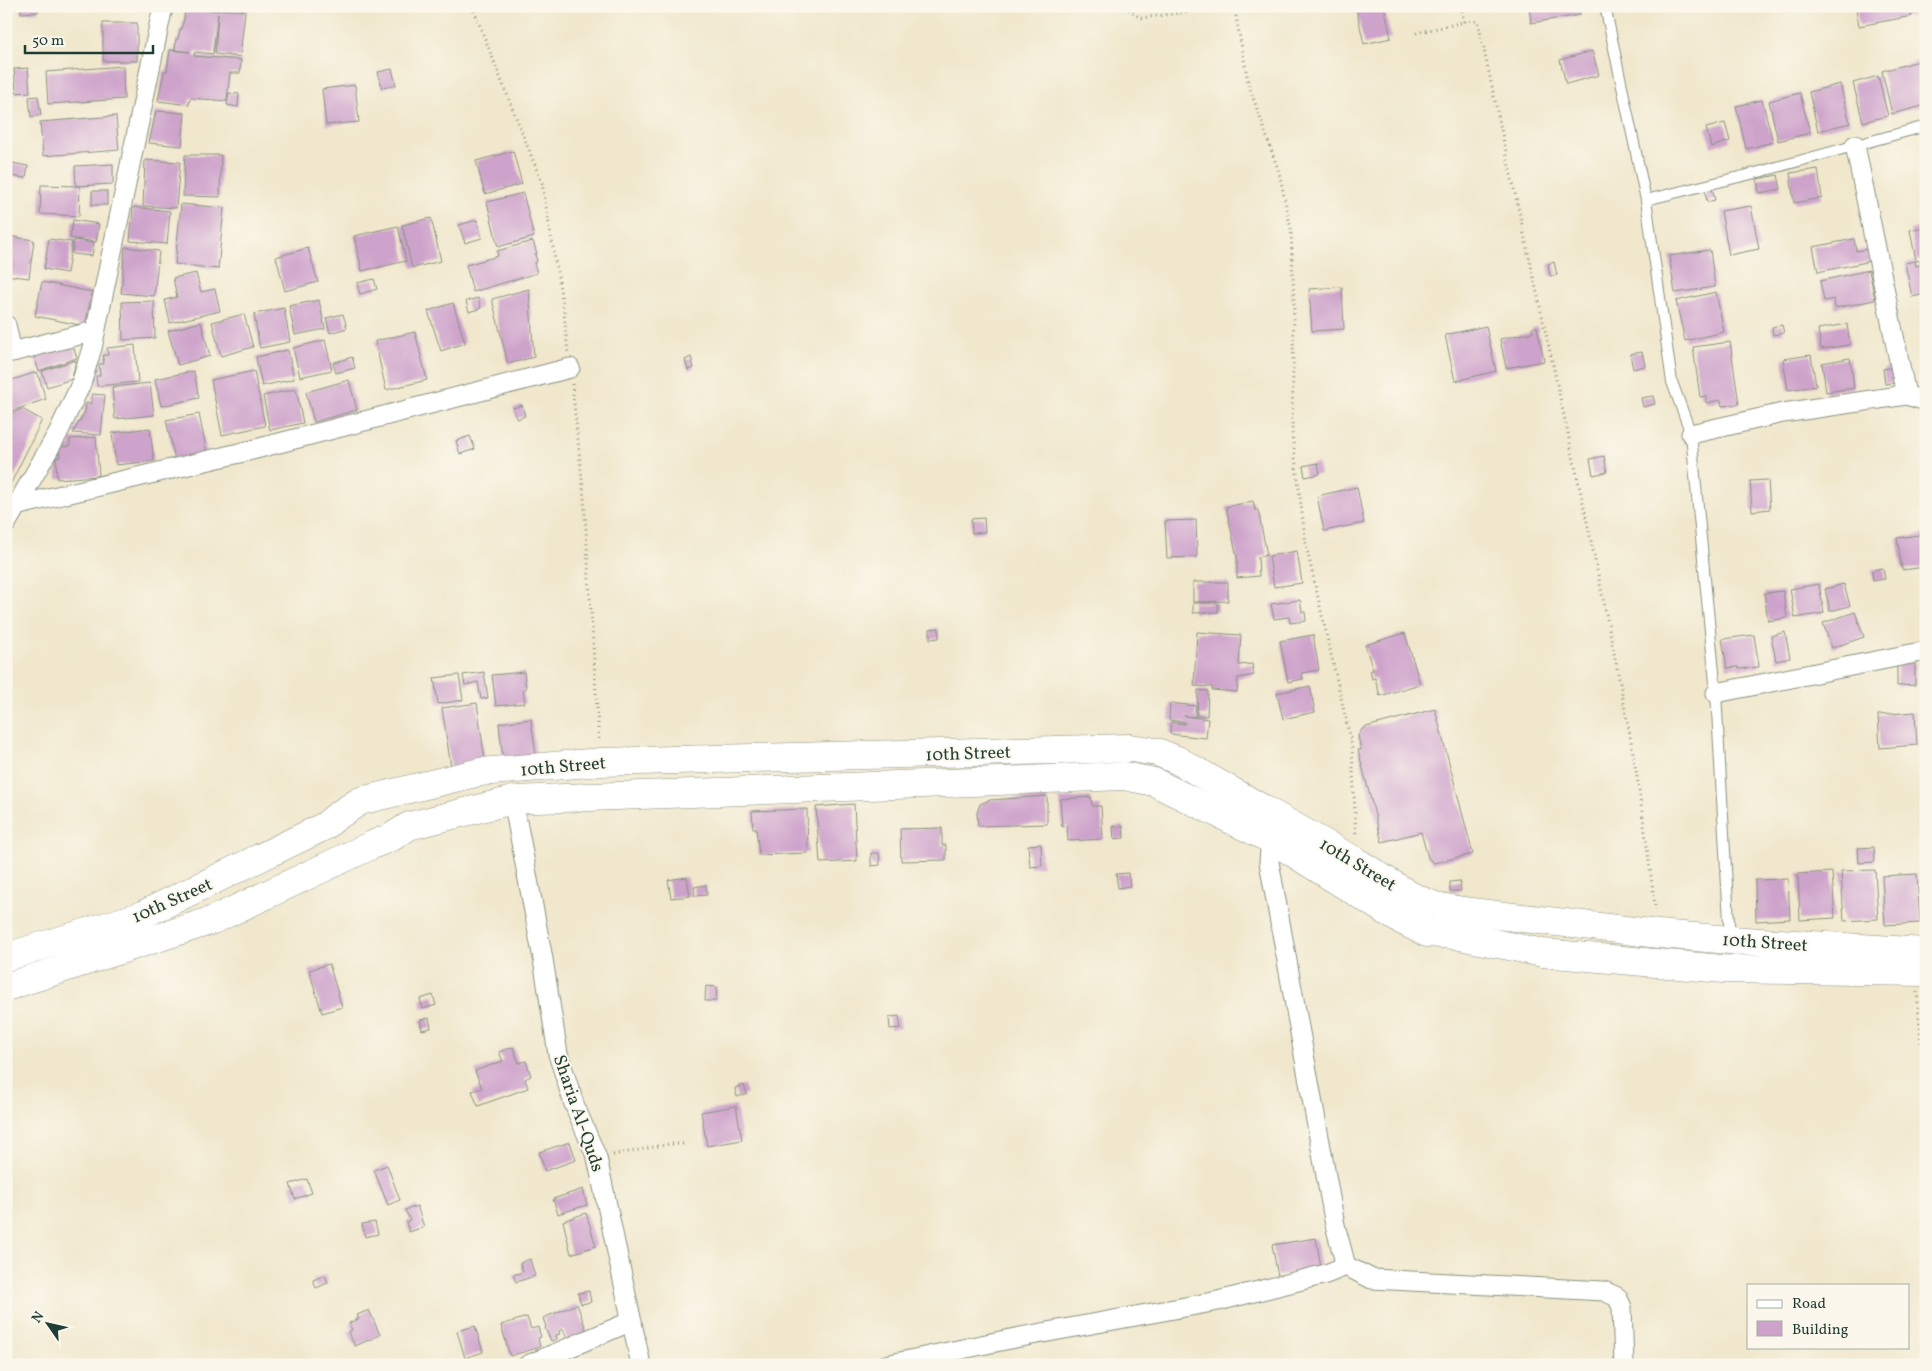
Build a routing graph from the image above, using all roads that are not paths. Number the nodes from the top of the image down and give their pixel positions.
1 (165, 6) edge
2 (1605, 6) edge
3 (1926, 126) edge
4 (1855, 146) junction
5 (1646, 200) junction
6 (6, 325) edge
7 (95, 331) junction
8 (570, 368) dead end
9 (1906, 395) junction
10 (1926, 401) edge
11 (1691, 434) junction
12 (15, 506) junction
13 (6, 524) edge
14 (1926, 651) edge
15 (1716, 693) junction
16 (513, 800) junction
17 (1274, 840) junction
18 (1730, 940) junction
19 (6, 957) edge
20 (1922, 965) edge
21 (6, 987) edge
22 (1346, 1266) junction
23 (632, 1322) junction
24 (528, 1365) edge
25 (640, 1365) edge
26 (886, 1365) edge
27 (1624, 1365) edge

1 - 7 street
2 - 5 lane
3 - 4 lane
4 - 5 lane
4 - 9 street
5 - 11 lane
6 - 7 street
7 - 12 street
8 - 12 street
9 - 10 street
9 - 11 street
11 - 15 lane
12 - 13 street
14 - 15 street
15 - 18 lane
16 - 17 main road, 10th Street
16 - 21 main road, 10th Street
16 - 23 street, Sharia Al-Quds
17 - 20 main road, 10th Street
17 - 22 street
18 - 19 main road, 10th Street
18 - 20 main road, 10th Street
22 - 26 street
22 - 27 street
23 - 24 street
23 - 25 street, Sharia Al-Quds

